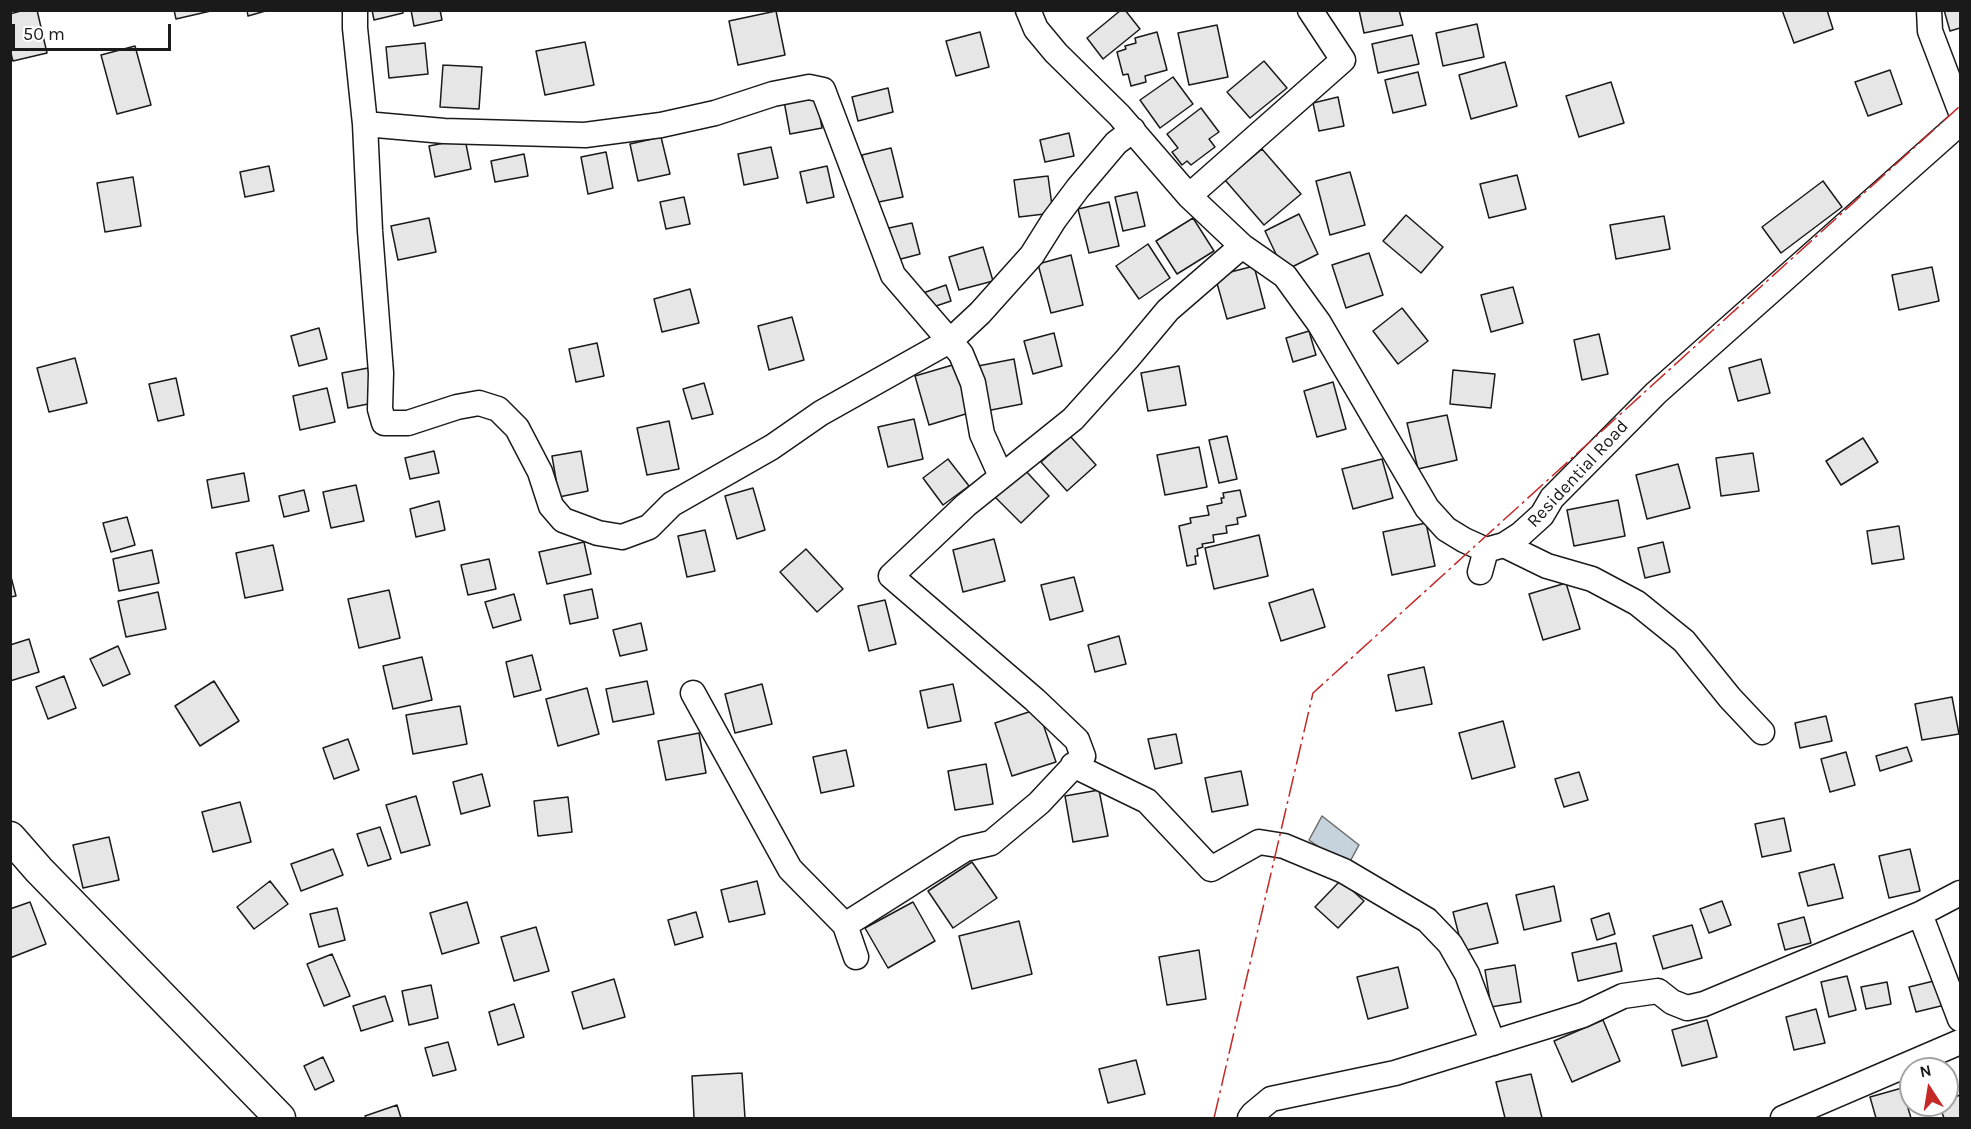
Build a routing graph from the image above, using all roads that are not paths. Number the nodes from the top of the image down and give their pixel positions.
1 (355, 10) edge
2 (1028, 10) edge
3 (1310, 10) edge
4 (1929, 10) edge
5 (1960, 110) edge
6 (1960, 123) edge
7 (365, 124) junction
8 (1132, 130) junction
9 (1189, 196) junction
10 (1242, 246) junction
11 (951, 340) junction
12 (1001, 476) junction
13 (1490, 556) junction
14 (693, 693) dead end
15 (1762, 732) dead end
16 (1074, 765) junction
17 (14, 849) edge
18 (1960, 893) edge
19 (1920, 915) junction
20 (845, 925) junction
21 (856, 957) dead end
22 (1960, 1018) edge
23 (1960, 1042) edge
24 (1493, 1043) junction
25 (280, 1119) edge
26 (1250, 1119) edge
27 (1783, 1119) edge

1 - 7 street
2 - 8 street
3 - 9 street
4 - 5 street
6 - 13 street, Residential Road
7 - 11 street
7 - 11 street
8 - 9 street
8 - 11 street
9 - 10 street
10 - 12 street
10 - 13 street
11 - 12 street
12 - 16 street
13 - 15 street
14 - 20 street
16 - 20 street
16 - 24 street
17 - 25 main road
18 - 19 street
19 - 22 street
19 - 24 street
20 - 21 street
23 - 27 street
24 - 26 street

